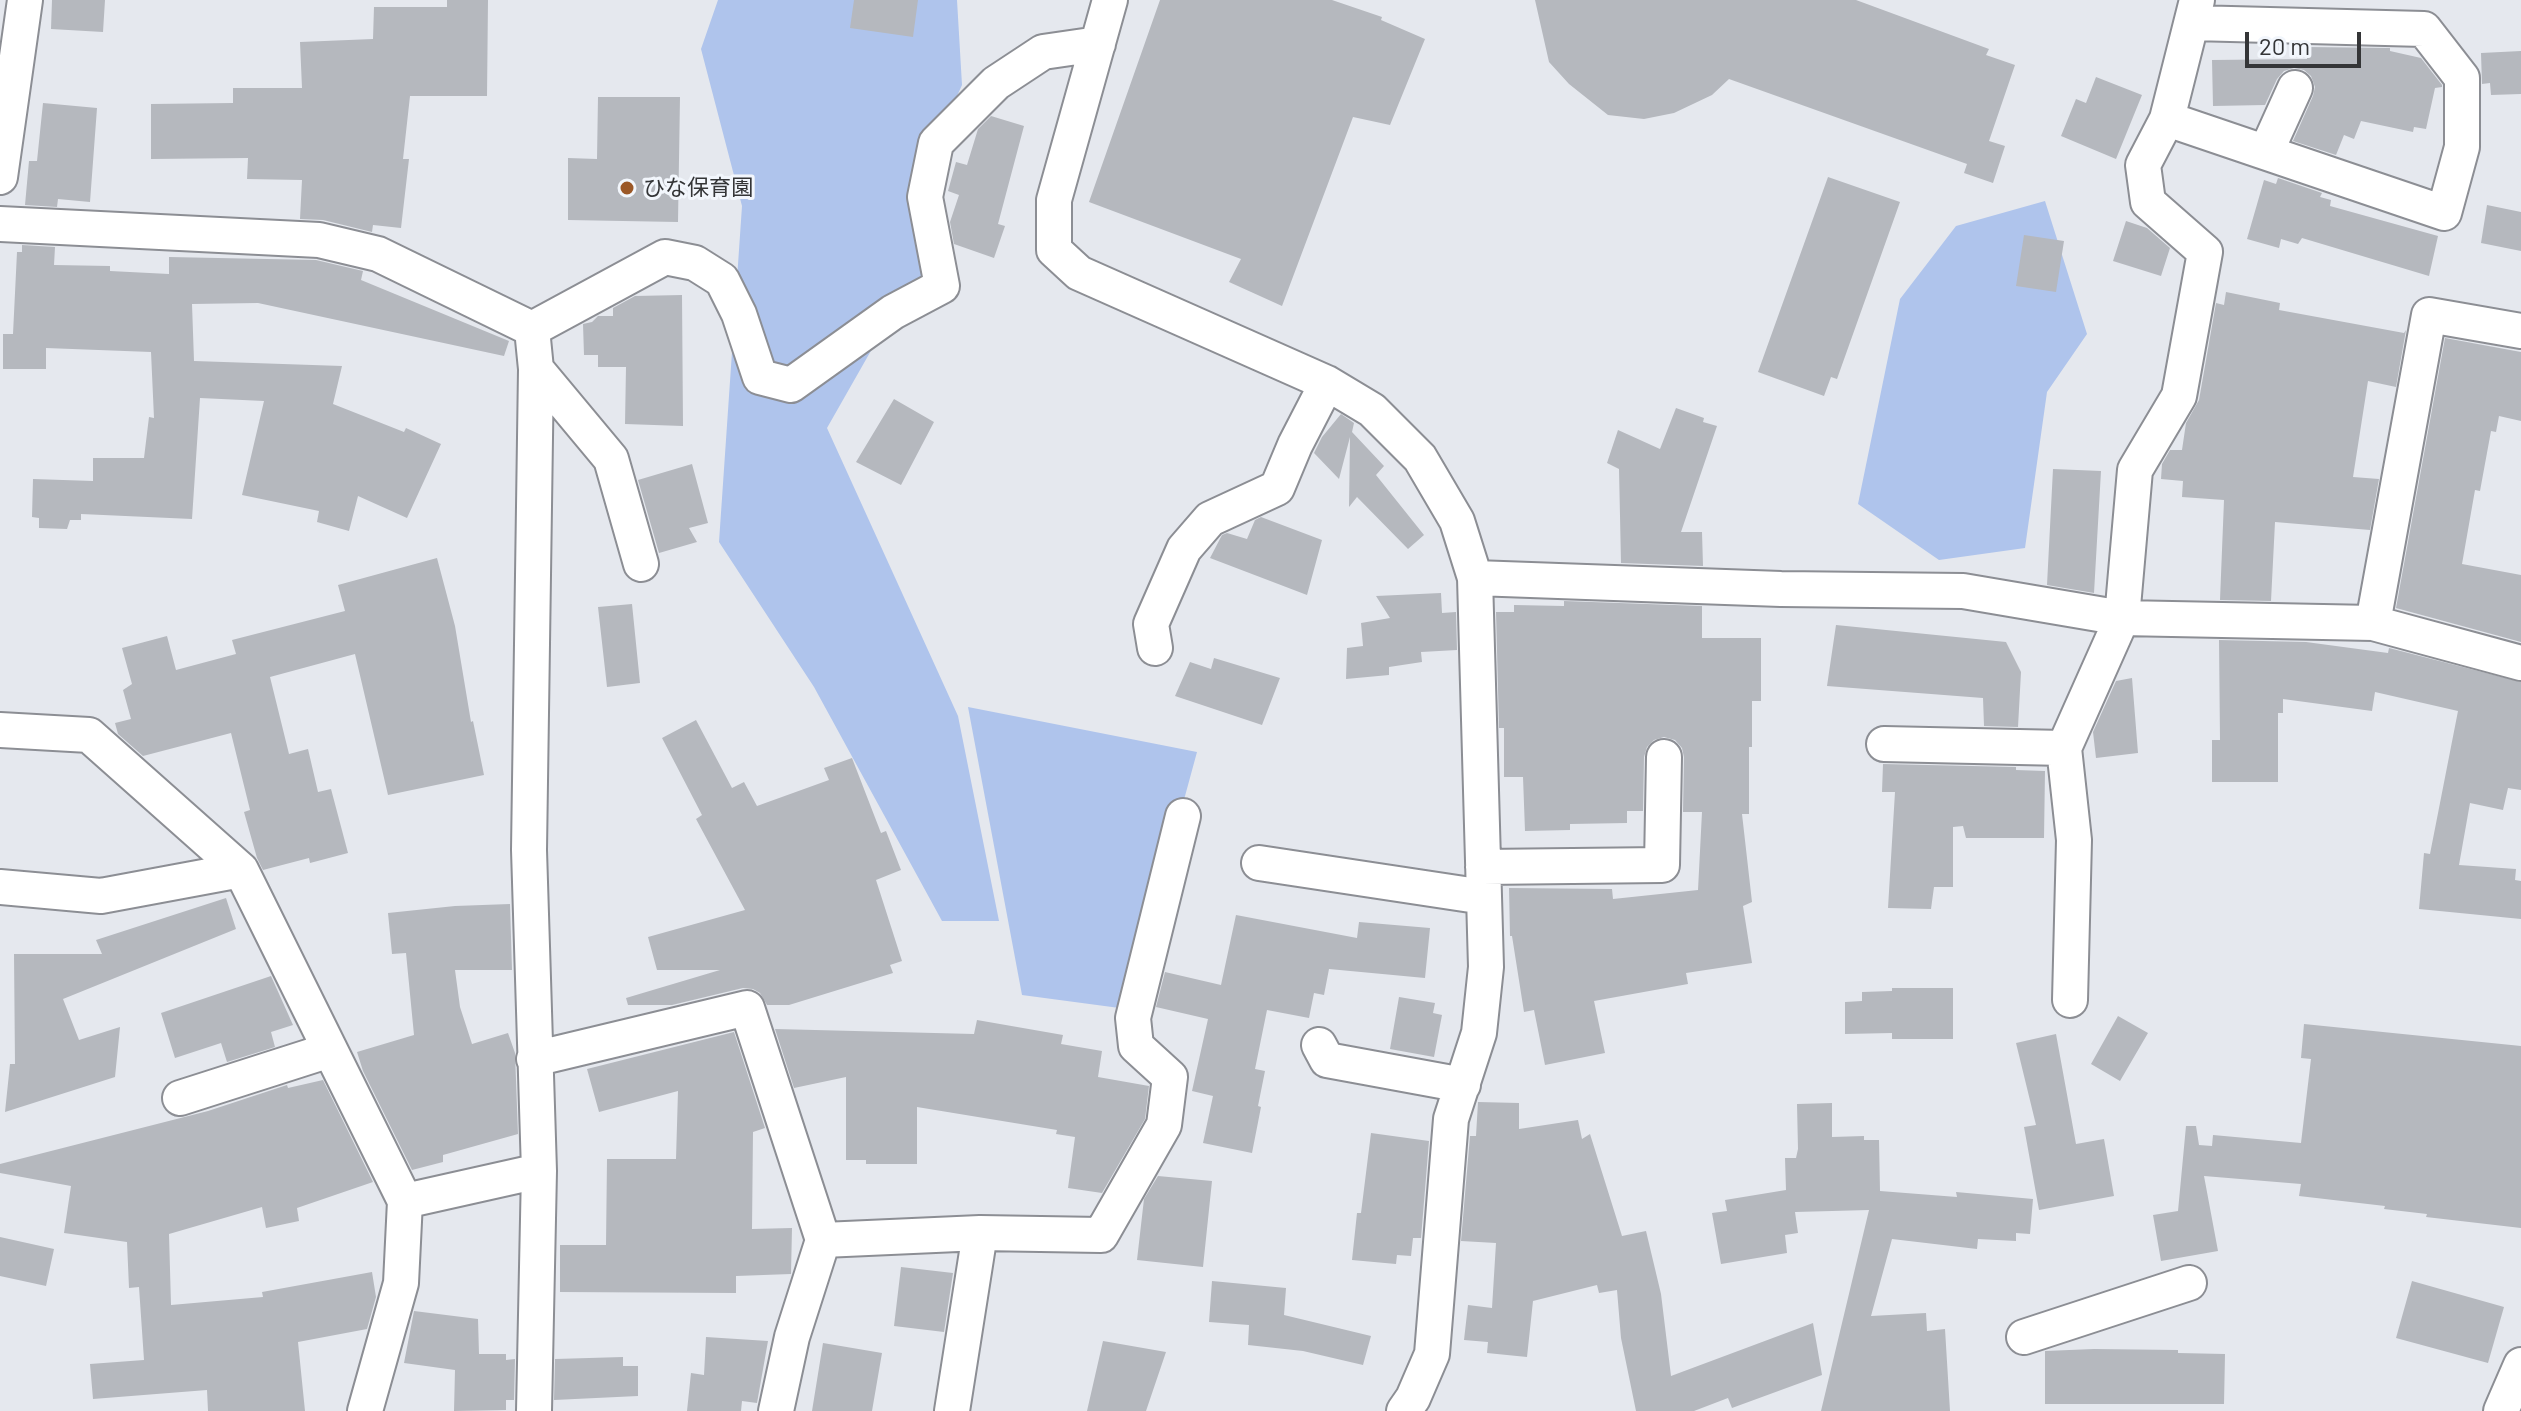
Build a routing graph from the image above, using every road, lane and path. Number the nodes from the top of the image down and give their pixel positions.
1 (25, 0) edge
2 (1110, 0) edge
3 (2195, 11) edge
4 (1098, 44) junction
5 (2295, 88) dead end
6 (2167, 119) junction
7 (2266, 152) junction
8 (0, 177) edge
9 (0, 224) edge
10 (532, 329) junction
11 (2521, 331) edge
12 (536, 369) junction
13 (1327, 383) junction
14 (641, 564) dead end
15 (1475, 578) junction
16 (2122, 618) junction
17 (2373, 623) junction
18 (1155, 648) dead end
19 (2521, 663) edge
20 (0, 730) edge
21 (1884, 744) dead end
22 (2064, 748) junction
23 (1664, 757) dead end
24 (1183, 816) dead end
25 (1259, 863) dead end
26 (241, 870) junction
27 (1483, 882) junction
28 (0, 887) edge
29 (2070, 1000) dead end
30 (1319, 1045) dead end
31 (330, 1050) junction
32 (534, 1059) junction
33 (1463, 1085) junction
34 (180, 1098) dead end
35 (539, 1171) junction
36 (405, 1201) junction
37 (980, 1233) junction
38 (823, 1240) junction
39 (2189, 1283) dead end
40 (2024, 1337) dead end
41 (2520, 1374) edge
42 (365, 1411) edge
43 (534, 1411) edge
44 (776, 1411) edge
45 (952, 1411) edge
46 (1404, 1411) edge
47 (2501, 1411) edge

1 - 8 street
2 - 4 street
3 - 6 street
3 - 7 street
4 - 10 street
4 - 13 street
5 - 7 street
6 - 7 street
6 - 16 street
9 - 10 street
10 - 12 street
11 - 17 street
12 - 14 street
12 - 32 street
13 - 15 street
13 - 18 street
15 - 16 street
15 - 27 street
16 - 17 street
16 - 22 street
17 - 19 street
20 - 26 street
21 - 22 street
22 - 29 street
23 - 27 street
24 - 37 street
25 - 27 street
26 - 28 street
26 - 31 street
27 - 33 street
30 - 33 street
31 - 34 street
31 - 36 street
32 - 35 street
32 - 38 street
33 - 46 street
35 - 36 street
35 - 43 street
36 - 42 street
37 - 38 street
37 - 45 street
38 - 44 street
39 - 40 street
41 - 47 street

